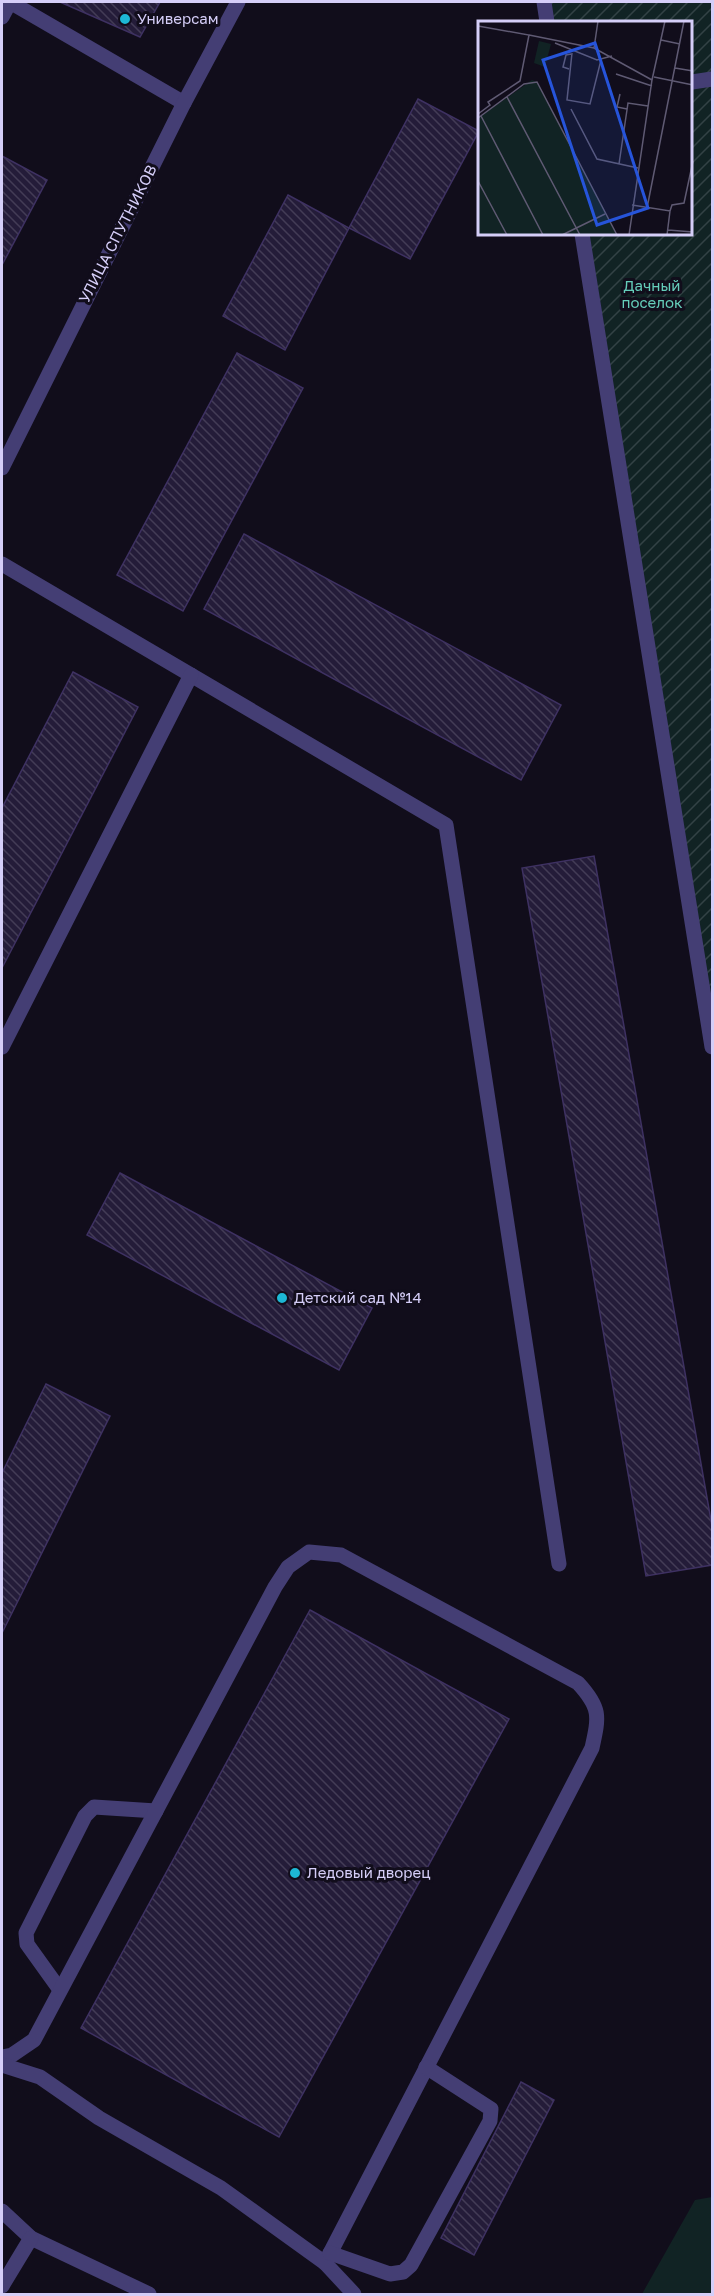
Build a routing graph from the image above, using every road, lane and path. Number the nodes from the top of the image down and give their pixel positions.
1 (10, 2) edge
2 (238, 2) edge
3 (544, 2) edge
4 (2, 17) edge
5 (547, 21) edge
6 (712, 79) edge
7 (693, 82) edge
8 (184, 103) junction
9 (582, 236) edge
10 (2, 468) edge
11 (2, 564) edge
12 (191, 675) junction
13 (2, 1047) edge
14 (712, 1047) edge
15 (559, 1564) dead end
16 (156, 1811) junction
17 (60, 1990) junction
18 (2, 2057) edge
19 (2, 2065) edge
20 (426, 2067) junction
21 (2, 2211) edge
22 (32, 2238) junction
23 (327, 2258) junction
24 (2, 2286) edge
25 (149, 2295) edge
26 (354, 2295) edge

1 - 4 street
1 - 8 street
2 - 8 street, УЛИЦА СПУТНИКОВ
3 - 5 street
6 - 7 street
8 - 10 street, УЛИЦА СПУТНИКОВ
9 - 14 street
11 - 12 street
12 - 13 street
12 - 15 street
16 - 17 street
16 - 17 street
16 - 20 street
17 - 18 street
19 - 23 street
20 - 23 street
20 - 23 street
21 - 22 street
22 - 24 street
22 - 25 street
23 - 26 street

